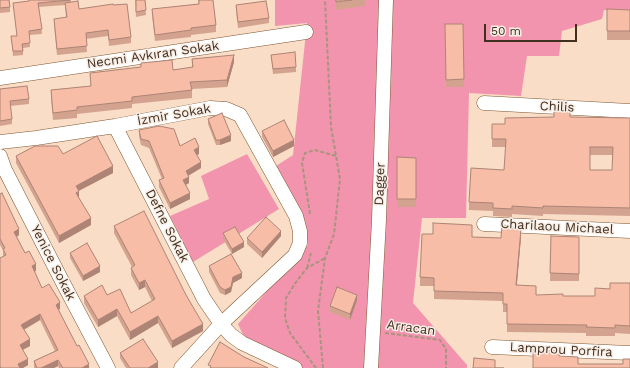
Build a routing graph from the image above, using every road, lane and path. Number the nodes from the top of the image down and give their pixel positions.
1 (325, 0) edge
2 (386, 0) edge
3 (306, 32) dead end
4 (0, 78) edge
5 (484, 103) dead end
6 (630, 111) edge
7 (115, 126) junction
8 (0, 142) edge
9 (0, 156) edge
10 (336, 156) junction
11 (311, 218) dead end
12 (484, 224) dead end
13 (630, 231) edge
14 (313, 246) dead end
15 (325, 258) junction
16 (307, 268) junction
17 (221, 324) junction
18 (374, 332) junction
19 (492, 347) dead end
20 (630, 353) edge
21 (108, 368) edge
22 (181, 368) edge
23 (295, 368) edge
24 (316, 368) edge
25 (323, 368) edge
26 (371, 368) edge
27 (446, 368) edge

1 - 10 path
2 - 18 street, Dagger
3 - 4 street, Necmi Avkıran Sokak
5 - 6 street, Chilis
7 - 8 street, İzmir Sokak
7 - 17 street, Defne Sokak
7 - 17 street, İzmir Sokak
9 - 21 street, Yenice Sokak
10 - 11 path
10 - 15 path
12 - 13 street, Charilaou Michael
14 - 16 path
15 - 16 path
15 - 25 path
16 - 24 path
17 - 22 street
17 - 23 street, Defne Sokak
18 - 26 street, Dagger
18 - 27 path, Arracan
19 - 20 street, Lamprou Porfira

